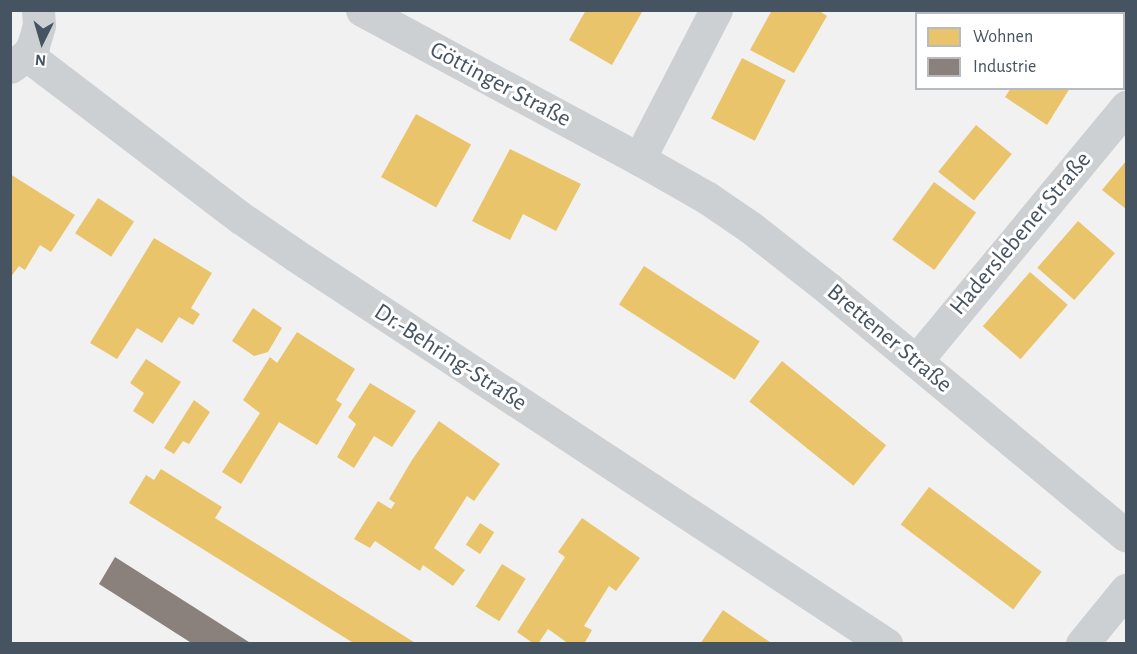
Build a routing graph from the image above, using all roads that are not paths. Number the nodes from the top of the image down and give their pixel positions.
1 (38, 10) edge
2 (362, 10) edge
3 (716, 10) edge
4 (19, 61) edge
5 (1126, 106) edge
6 (639, 159) junction
7 (916, 362) junction
8 (1126, 536) edge
9 (1126, 590) edge
10 (886, 644) edge
11 (1082, 644) edge

1 - 4 street
2 - 6 street, Göttinger Straße
3 - 6 street
4 - 10 street, Dr.-Behring-Straße
5 - 7 street, Haderslebener Straße
6 - 7 street, Brettener Straße
7 - 8 street, Brettener Straße
9 - 11 street

